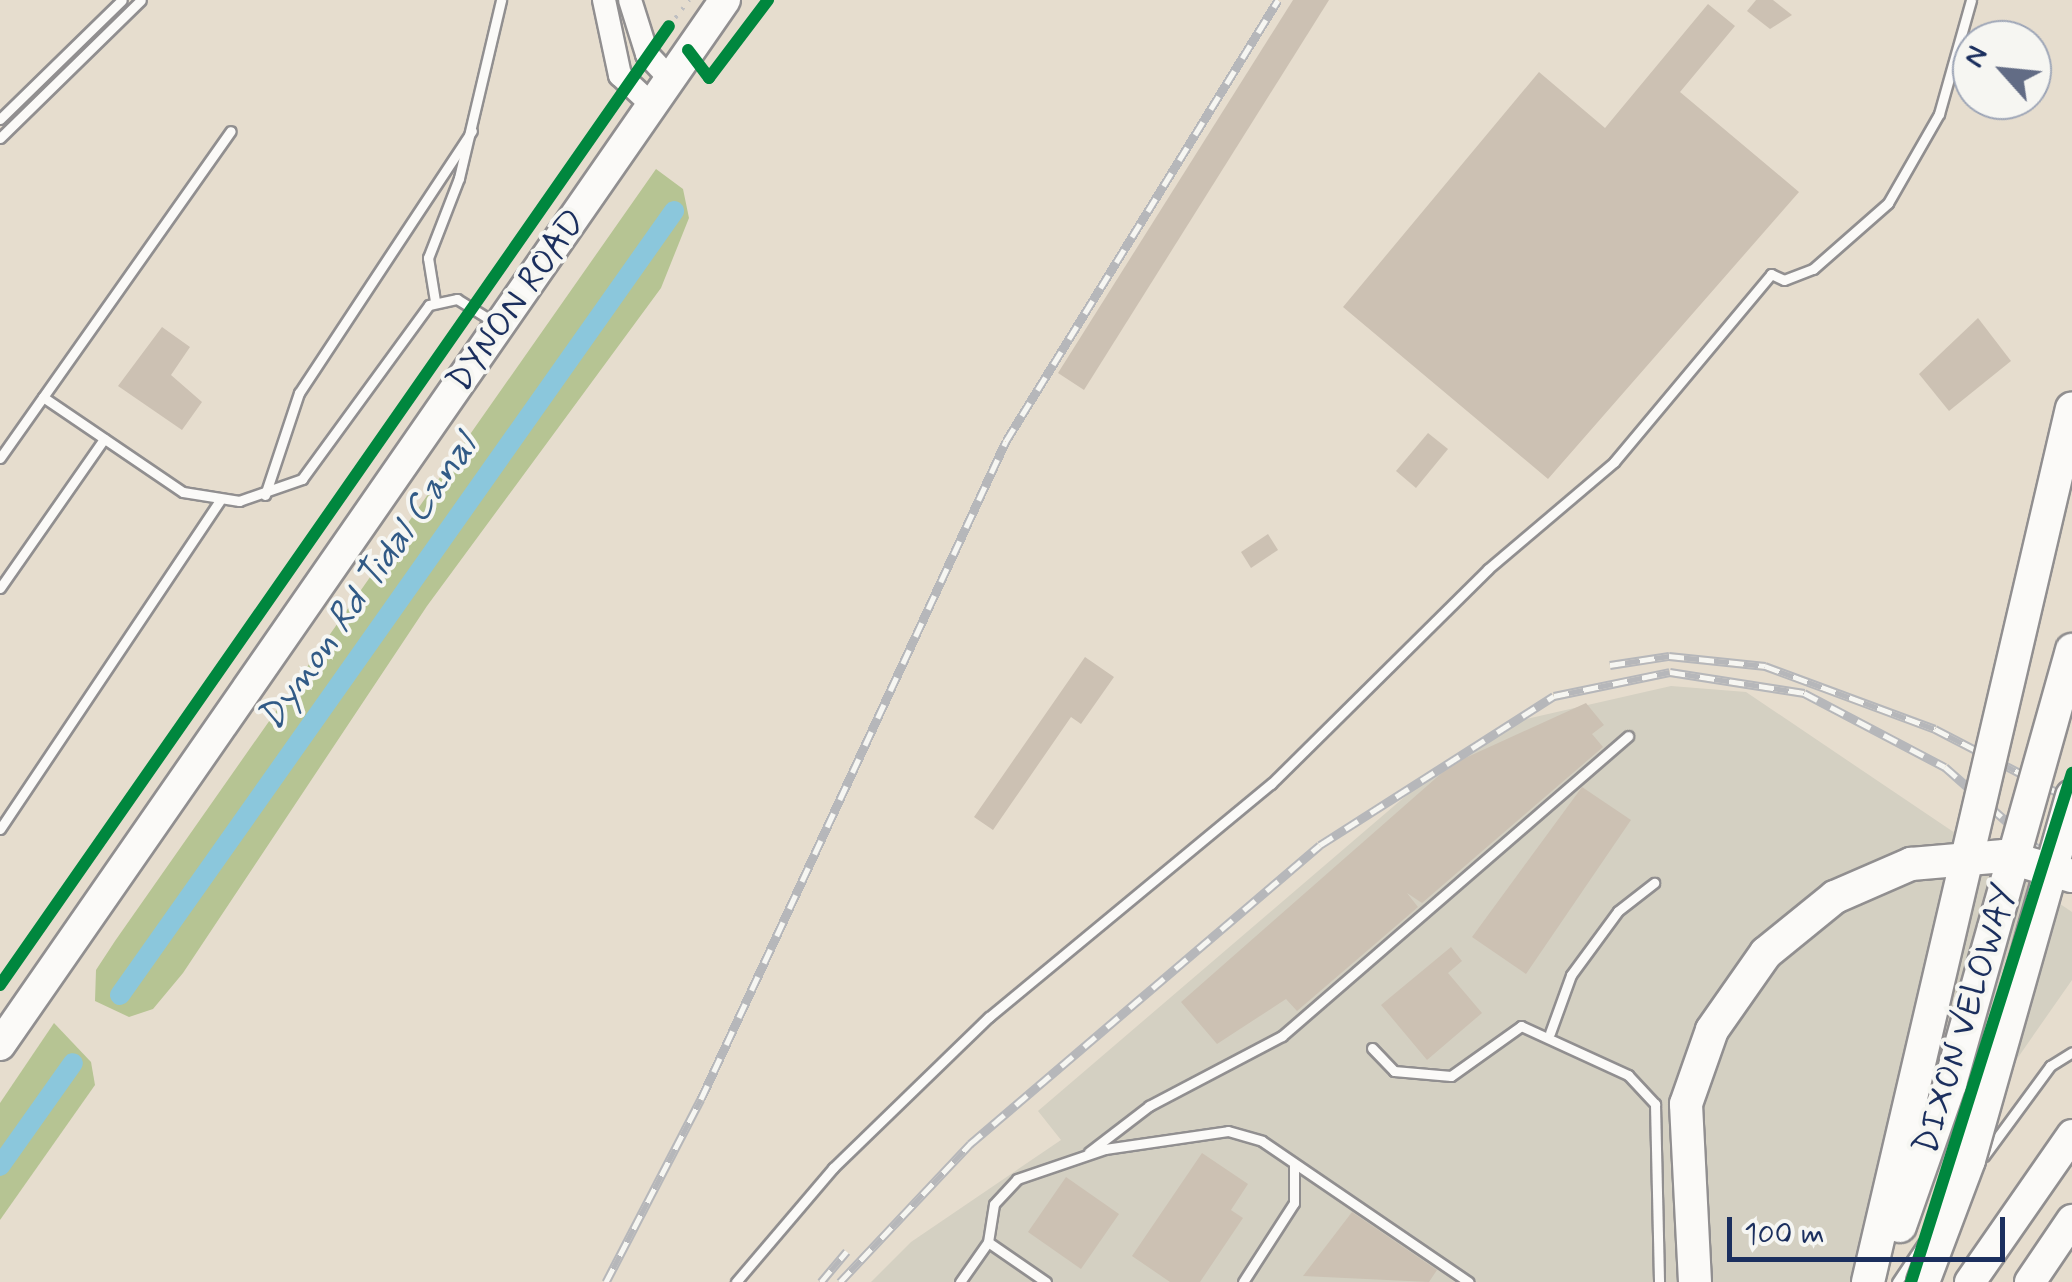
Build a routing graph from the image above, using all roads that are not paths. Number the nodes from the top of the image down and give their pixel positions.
1 (122, 0) edge
2 (140, 0) edge
3 (501, 0) edge
4 (604, 0) edge
5 (630, 0) edge
6 (725, 0) edge
7 (1971, 0) edge
8 (669, 78) junction
9 (651, 104) junction
10 (0, 119) edge
11 (230, 131) dead end
12 (472, 132) junction
13 (0, 138) edge
14 (435, 301) junction
15 (500, 326) junction
16 (43, 397) junction
17 (2072, 408) edge
18 (104, 439) junction
19 (0, 458) edge
20 (265, 495) junction
21 (219, 502) junction
22 (0, 588) edge
23 (2072, 650) edge
24 (1628, 736) dead end
25 (2072, 796) edge
26 (0, 828) edge
27 (2072, 876) edge
28 (1654, 884) dead end
29 (1550, 1033) junction
30 (0, 1045) edge
31 (1372, 1048) dead end
32 (2072, 1052) edge
33 (2072, 1136) edge
34 (1089, 1152) junction
35 (1293, 1161) junction
36 (2072, 1220) edge
37 (988, 1242) junction
38 (736, 1282) edge
39 (960, 1282) edge
40 (1046, 1282) edge
41 (1242, 1282) edge
42 (1469, 1282) edge
43 (1659, 1282) edge
44 (1695, 1282) edge
45 (1868, 1282) edge
46 (1879, 1282) edge
47 (1896, 1282) edge
48 (1923, 1282) edge
49 (1970, 1282) edge
50 (2030, 1282) edge

1 - 10 lane
2 - 13 lane
3 - 12 lane
4 - 9 street
5 - 8 street
6 - 8 main road, DYNON ROAD
7 - 38 lane
8 - 9 main road, DYNON ROAD
9 - 15 main road, DYNON ROAD
11 - 16 lane
12 - 14 lane
12 - 20 lane
14 - 15 lane
14 - 20 lane
15 - 30 main road, DYNON ROAD
16 - 18 lane
16 - 19 lane
17 - 45 highway, bridge
18 - 21 lane
18 - 22 lane
20 - 21 lane
21 - 26 lane
23 - 46 highway, bridge
24 - 34 lane
25 - 48 highway, bridge
27 - 44 highway, bridge
28 - 29 lane
29 - 31 lane
29 - 43 lane
32 - 47 lane
33 - 49 main road
34 - 35 lane
34 - 37 lane
35 - 41 lane
35 - 42 lane
36 - 50 main road
37 - 39 lane
37 - 40 lane

